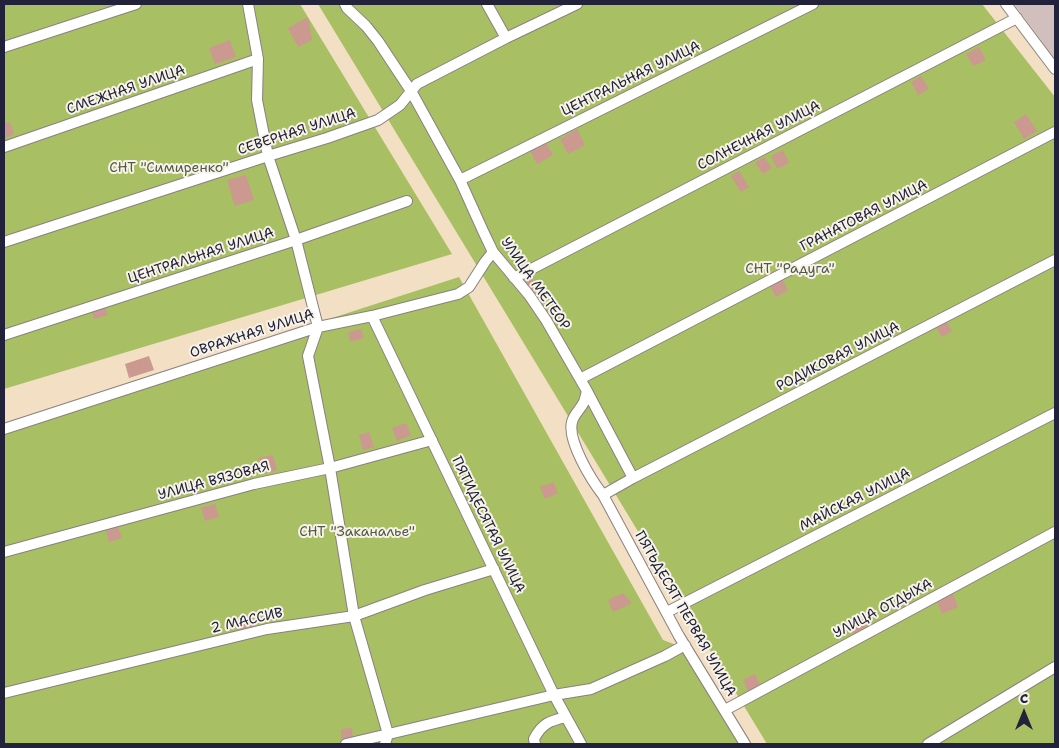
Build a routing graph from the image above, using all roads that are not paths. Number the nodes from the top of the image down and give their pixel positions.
1 (136, 4) edge
2 (248, 4) edge
3 (345, 4) edge
4 (487, 4) edge
5 (577, 4) edge
6 (813, 4) edge
7 (1006, 4) edge
8 (1017, 18) junction
9 (506, 38) junction
10 (4, 47) edge
11 (258, 59) junction
12 (1055, 69) edge
13 (411, 92) junction
14 (1055, 132) edge
15 (4, 146) edge
16 (268, 156) junction
17 (460, 180) junction
18 (407, 201) dead end
19 (296, 240) junction
20 (4, 242) edge
21 (493, 252) junction
22 (1055, 260) edge
23 (514, 278) junction
24 (372, 316) junction
25 (318, 327) junction
26 (4, 335) edge
27 (580, 379) junction
28 (587, 391) junction
29 (1055, 413) edge
30 (4, 429) edge
31 (432, 440) junction
32 (330, 468) junction
33 (633, 478) junction
34 (603, 495) junction
35 (1055, 532) edge
36 (4, 552) edge
37 (494, 569) junction
38 (667, 612) junction
39 (354, 616) junction
40 (685, 645) junction
41 (1055, 667) edge
42 (4, 693) edge
43 (554, 695) junction
44 (724, 710) junction
45 (566, 716) junction
46 (388, 734) junction
47 (346, 744) edge
48 (385, 744) edge
49 (535, 744) edge
50 (581, 744) edge
51 (745, 744) edge
52 (928, 744) edge

1 - 10 street
2 - 11 street
3 - 13 street, УЛИЦА МЕТЕОР
4 - 9 street
5 - 9 street, СЕВЕРНАЯ УЛИЦА
6 - 17 street, ЦЕНТРАЛЬНАЯ УЛИЦА
7 - 8 street
8 - 12 street
8 - 23 street, СОЛНЕЧНАЯ УЛИЦА
9 - 13 street, СЕВЕРНАЯ УЛИЦА
11 - 15 street, СМЕЖНАЯ УЛИЦА
11 - 16 street
13 - 16 street, СЕВЕРНАЯ УЛИЦА
13 - 17 street, УЛИЦА МЕТЕОР
14 - 27 street, ГРАНАТОВАЯ УЛИЦА
16 - 19 street
16 - 20 street, СЕВЕРНАЯ УЛИЦА
17 - 21 street, УЛИЦА МЕТЕОР
18 - 19 street, ЦЕНТРАЛЬНАЯ УЛИЦА
19 - 25 street
19 - 26 street, ЦЕНТРАЛЬНАЯ УЛИЦА
21 - 23 street, УЛИЦА МЕТЕОР
21 - 24 street, ОВРАЖНАЯ УЛИЦА
22 - 33 street, РОДИКОВАЯ УЛИЦА
23 - 27 street, УЛИЦА МЕТЕОР
24 - 25 street, ОВРАЖНАЯ УЛИЦА
24 - 31 street, ПЯТИДЕСЯТАЯ УЛИЦА
25 - 30 street, ОВРАЖНАЯ УЛИЦА
25 - 32 street
27 - 28 street, УЛИЦА МЕТЕОР
28 - 33 street, УЛИЦА МЕТЕОР
28 - 34 street, ПЯТЬДЕСЯТ ПЕРВАЯ УЛИЦА
29 - 38 street, МАЙСКАЯ УЛИЦА
31 - 32 street, УЛИЦА ВЯЗОВАЯ
31 - 37 street, ПЯТИДЕСЯТАЯ УЛИЦА
32 - 36 street, УЛИЦА ВЯЗОВАЯ
32 - 39 street
33 - 34 street
34 - 38 street, ПЯТЬДЕСЯТ ПЕРВАЯ УЛИЦА
35 - 44 street, УЛИЦА ОТДЫХА
37 - 39 street, 2 МАССИВ
37 - 43 street, ПЯТИДЕСЯТАЯ УЛИЦА
38 - 40 street, ПЯТЬДЕСЯТ ПЕРВАЯ УЛИЦА
39 - 42 street, 2 МАССИВ
39 - 46 street
40 - 43 street
40 - 44 street, ПЯТЬДЕСЯТ ПЕРВАЯ УЛИЦА
41 - 52 street
43 - 45 street, ПЯТИДЕСЯТАЯ УЛИЦА
43 - 46 street
44 - 51 street, ПЯТЬДЕСЯТ ПЕРВАЯ УЛИЦА
45 - 49 street
45 - 50 street, ПЯТИДЕСЯТАЯ УЛИЦА
46 - 47 street
46 - 48 street

